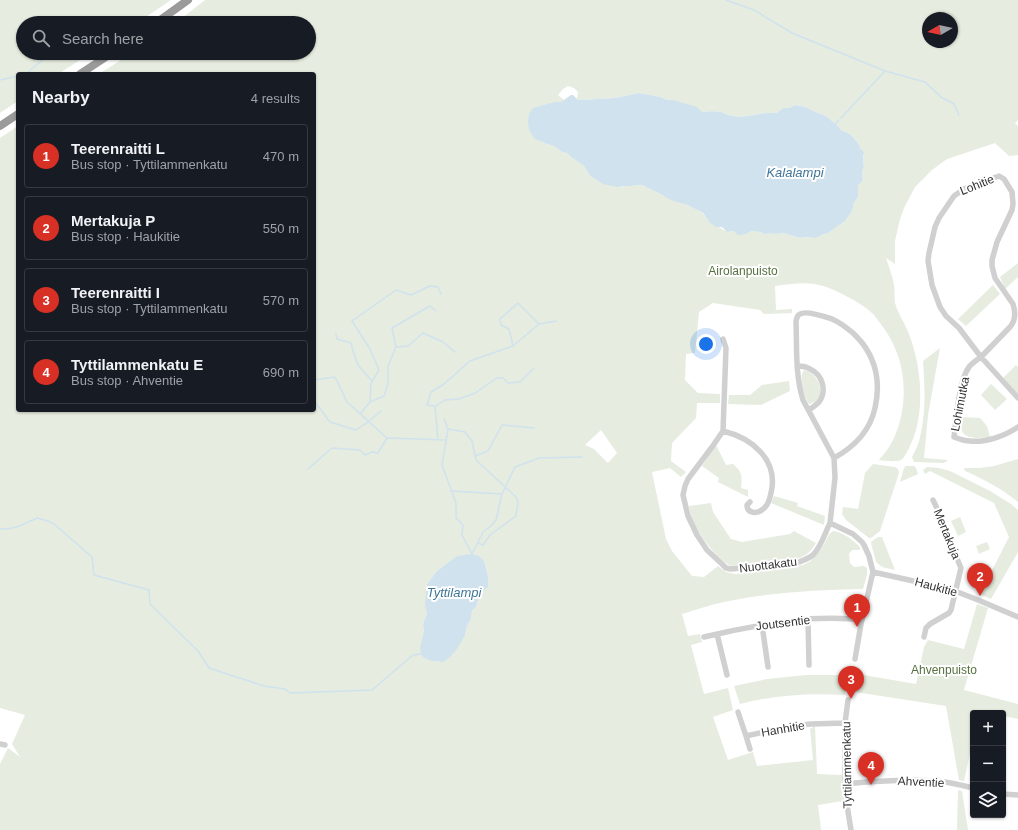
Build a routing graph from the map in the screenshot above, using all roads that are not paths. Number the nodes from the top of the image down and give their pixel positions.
1 (188, 0) edge
2 (166, 16) edge
3 (101, 60) edge
4 (83, 72) edge
5 (16, 115) edge
6 (0, 126) edge
7 (723, 339) dead end
8 (981, 356) junction
9 (798, 366) junction
10 (1018, 398) edge
11 (809, 410) junction
12 (1018, 427) edge
13 (723, 430) junction
14 (834, 458) junction
15 (933, 500) dead end
16 (750, 502) dead end
17 (830, 523) junction
18 (873, 572) junction
19 (955, 591) junction
20 (1018, 617) edge
21 (808, 619) junction
22 (862, 620) junction
23 (762, 625) junction
24 (717, 634) junction
25 (704, 637) dead end
26 (924, 637) dead end
27 (855, 659) dead end
28 (809, 665) dead end
29 (768, 667) dead end
30 (727, 676) dead end
31 (848, 700) dead end
32 (738, 712) dead end
33 (845, 723) junction
34 (746, 736) junction
35 (750, 749) dead end
36 (845, 784) junction
37 (970, 787) edge
38 (1006, 794) edge
39 (1018, 795) edge
40 (851, 830) edge

1 - 2 highway
3 - 4 highway
5 - 6 highway
7 - 13 street
8 - 8 street, Lohitie
8 - 10 street, Lohitie
8 - 12 street, Lohimutka
9 - 11 street
9 - 11 street
9 - 14 street
11 - 14 street
13 - 16 street
13 - 17 street, Nuottakatu
14 - 17 street
15 - 19 street, Mertakuja
17 - 18 street
18 - 19 street, Haukitie
18 - 22 street
19 - 20 street, Haukitie
19 - 26 street, Mertakuja
21 - 22 street, Joutsentie
21 - 23 street, Joutsentie
21 - 28 street
22 - 27 street
23 - 24 street, Joutsentie
23 - 29 street
24 - 25 street, Joutsentie
24 - 30 street
31 - 33 street, Tyttilammenkatu
32 - 34 street, Hanhitie
33 - 34 street, Hanhitie
33 - 36 street, Tyttilammenkatu
34 - 35 street
36 - 37 street, Ahventie
36 - 40 street, Tyttilammenkatu
38 - 39 street

